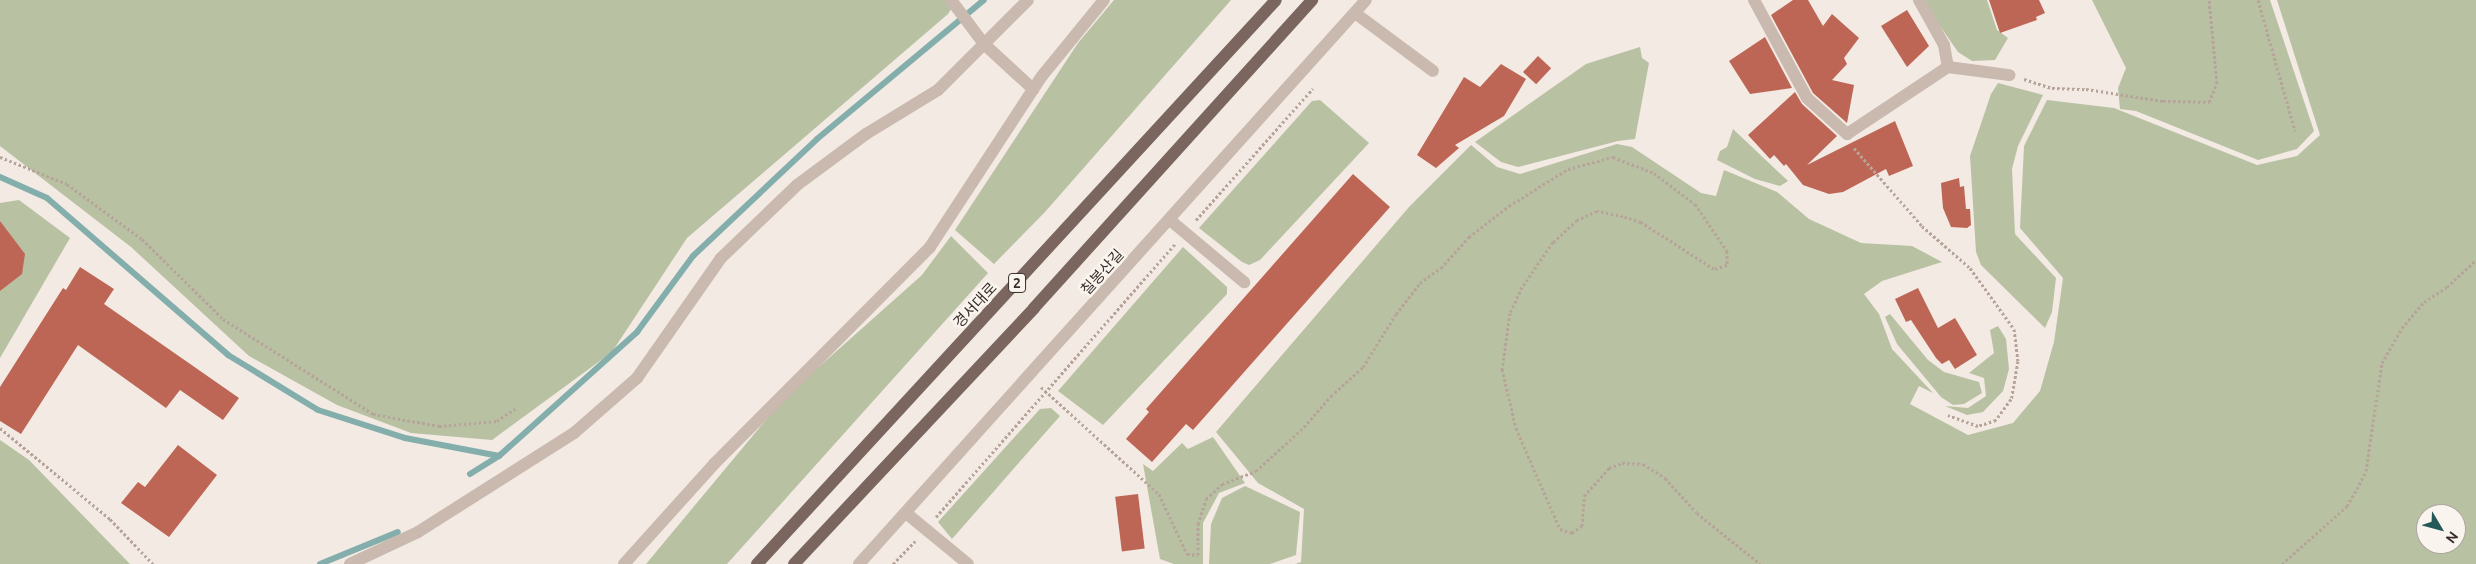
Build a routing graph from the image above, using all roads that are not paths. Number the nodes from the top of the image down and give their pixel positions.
1 (1028, 0) edge
2 (1104, 0) edge
3 (1276, 0) edge
4 (1312, 0) edge
5 (1366, 0) edge
6 (1754, 0) edge
7 (1918, 0) edge
8 (953, 5) edge
9 (1355, 13) junction
10 (984, 44) junction
11 (1948, 67) junction
12 (1432, 71) dead end
13 (2009, 74) road end
14 (1033, 89) junction
15 (1170, 220) junction
16 (1244, 282) dead end
17 (906, 513) junction
18 (350, 564) edge
19 (624, 564) edge
20 (757, 564) edge
21 (794, 564) edge
22 (859, 564) edge
23 (968, 564) edge

1 - 10 street
2 - 14 street
3 - 20 main road, 경서대로 / 2
4 - 21 main road, 2
5 - 9 street, 칠봉산길
6 - 11 street
7 - 11 street
8 - 10 street
9 - 12 street
9 - 15 street, 칠봉산길
10 - 14 street
10 - 18 street
11 - 13 street
14 - 19 street
15 - 16 street
15 - 17 street, 칠봉산길
17 - 22 street, 칠봉산길
17 - 23 street

